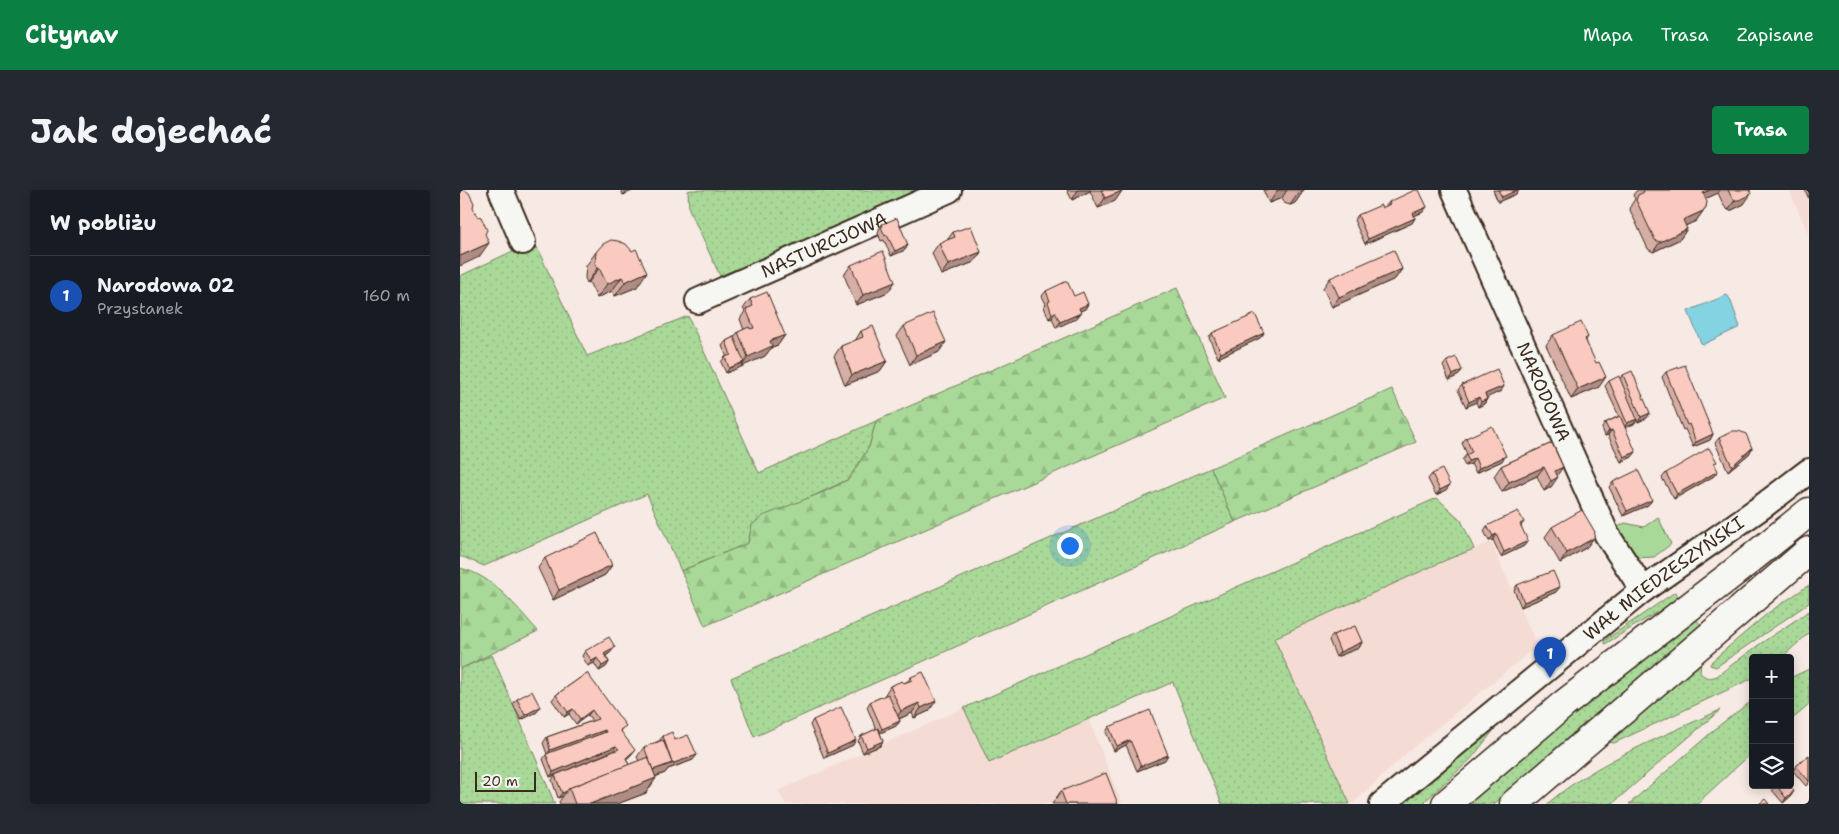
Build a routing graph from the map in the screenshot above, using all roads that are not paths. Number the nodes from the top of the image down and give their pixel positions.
1 (501, 190) edge
2 (949, 190) edge
3 (1454, 190) edge
4 (523, 242) dead end
5 (698, 301) dead end
6 (1809, 471) edge
7 (1809, 512) edge
8 (1809, 551) edge
9 (1643, 590) junction
10 (1382, 804) edge
11 (1446, 804) edge
12 (1514, 804) edge

1 - 4 street
2 - 5 street, NASTURCJOWA
3 - 9 street, NARODOWA
6 - 9 street, WAŁ MIEDZESZYŃSKI
7 - 11 main road, WAŁ MIEDZESZYŃSKI
8 - 12 main road
9 - 10 street, WAŁ MIEDZESZYŃSKI

